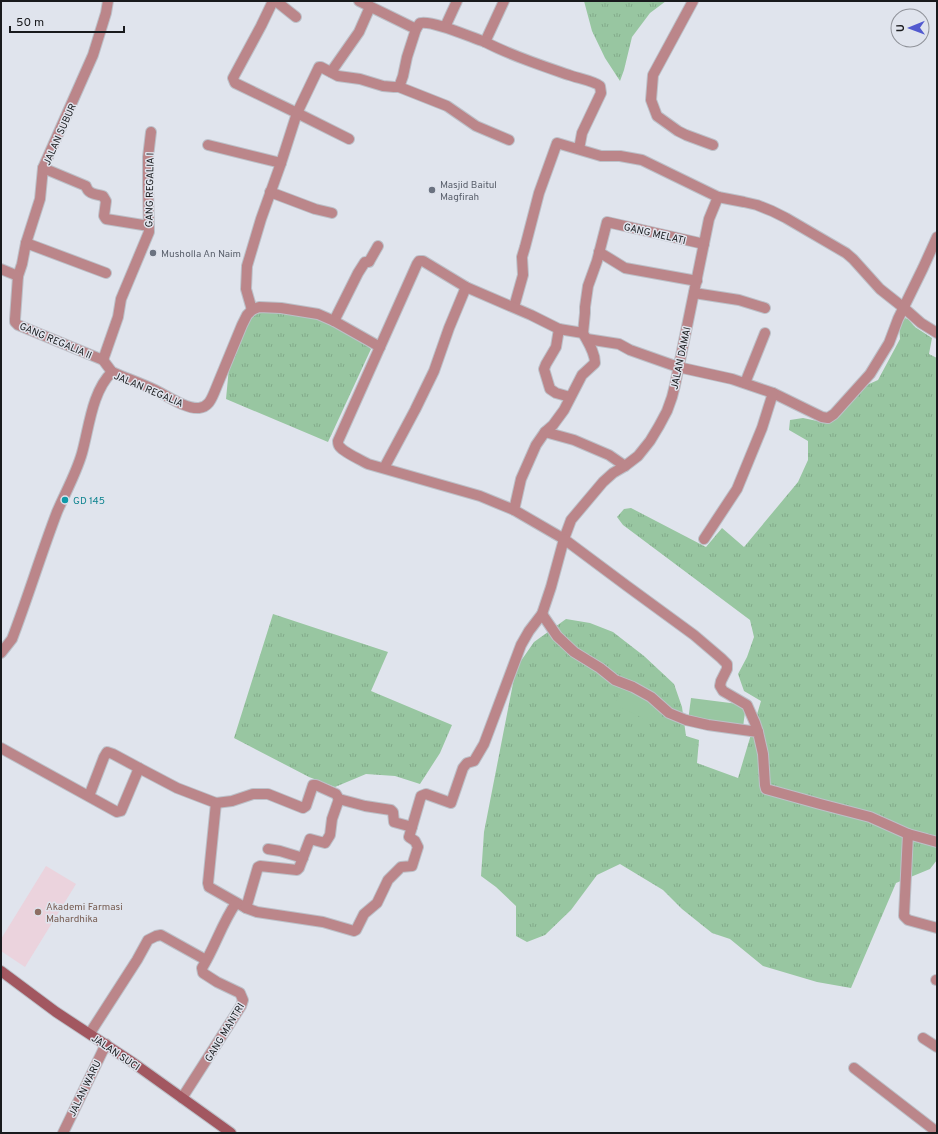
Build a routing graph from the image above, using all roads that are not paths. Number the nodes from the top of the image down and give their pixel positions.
1 (108, 1) edge
2 (275, 1) edge
3 (359, 1) edge
4 (457, 1) edge
5 (504, 1) edge
6 (692, 1) edge
7 (370, 8) junction
8 (296, 17) dead end
9 (445, 27) junction
10 (416, 29) junction
11 (485, 42) junction
12 (332, 72) junction
13 (399, 86) junction
14 (298, 113) junction
15 (151, 132) dead end
16 (349, 139) dead end
17 (509, 140) dead end
18 (208, 145) dead end
19 (713, 145) dead end
20 (578, 149) junction
21 (281, 163) junction
22 (43, 168) junction
23 (270, 192) junction
24 (718, 197) junction
25 (332, 213) dead end
26 (149, 226) junction
27 (937, 237) edge
28 (26, 243) junction
29 (704, 244) junction
30 (378, 246) dead end
31 (599, 252) junction
32 (1, 269) edge
33 (106, 273) dead end
34 (18, 276) junction
35 (697, 281) junction
36 (466, 287) junction
37 (694, 294) junction
38 (514, 307) junction
39 (765, 308) dead end
40 (904, 308) junction
41 (252, 310) junction
42 (334, 321) junction
43 (559, 328) junction
44 (765, 333) dead end
45 (937, 333) edge
46 (585, 336) junction
47 (380, 347) junction
48 (103, 360) junction
49 (678, 367) junction
50 (112, 372) junction
51 (745, 383) junction
52 (773, 393) junction
53 (570, 396) junction
54 (546, 432) junction
55 (625, 466) junction
56 (384, 468) junction
57 (514, 510) junction
58 (564, 538) junction
59 (704, 539) dead end
60 (542, 614) junction
61 (1, 653) edge
62 (758, 732) junction
63 (1, 748) edge
64 (140, 768) junction
65 (89, 796) junction
66 (339, 799) junction
67 (216, 803) junction
68 (412, 827) junction
69 (908, 834) junction
70 (937, 842) edge
71 (268, 849) dead end
72 (303, 858) junction
73 (236, 903) junction
74 (246, 908) junction
75 (937, 928) edge
76 (206, 960) junction
77 (1, 972) edge
78 (90, 1033) junction
79 (923, 1038) dead end
80 (106, 1044) junction
81 (937, 1047) edge
82 (854, 1068) dead end
83 (182, 1098) junction
84 (937, 1132) edge
85 (63, 1133) edge
86 (231, 1133) edge

1 - 22 street, JALAN SUBUR
2 - 8 street
2 - 14 street
3 - 7 street
4 - 9 street
5 - 11 street
6 - 19 street
7 - 10 street
7 - 12 street
9 - 10 street
9 - 11 street
10 - 13 street
11 - 20 street
12 - 13 street
12 - 14 street
13 - 17 street
14 - 16 street
14 - 21 street
15 - 26 street, GANG REGALIA I
18 - 21 street
20 - 24 street
20 - 38 street
21 - 23 street
22 - 26 street
22 - 28 street, JALAN SUBUR
23 - 25 street
23 - 41 street
24 - 29 street, JALAN DAMAI
24 - 40 street
26 - 48 street, GANG REGALIA I
27 - 40 street
28 - 33 street
28 - 34 street, JALAN SUBUR
29 - 31 street, GANG MELATI
29 - 35 street, JALAN DAMAI
30 - 42 street
31 - 35 street
31 - 46 street
32 - 34 street
34 - 48 street, GANG REGALIA II
35 - 37 street, JALAN DAMAI
36 - 38 street
36 - 47 street
36 - 56 street
37 - 39 street
37 - 49 street, JALAN DAMAI
38 - 43 street
40 - 45 street
40 - 52 street
41 - 42 street
41 - 50 street, JALAN REGALIA
42 - 47 street
43 - 46 street
43 - 53 street
44 - 51 street
46 - 49 street
46 - 53 street
47 - 56 street
48 - 50 street, GANG REGALIA II
49 - 51 street
49 - 55 street, JALAN DAMAI
50 - 61 street, JALAN REGALIA
51 - 52 street
52 - 59 street
53 - 54 street
54 - 55 street
54 - 57 street
55 - 58 street, JALAN DAMAI
56 - 57 street
57 - 58 street
58 - 60 street, JALAN DAMAI
58 - 62 street
60 - 62 street
60 - 68 street, JALAN DAMAI
62 - 69 street
63 - 65 street
64 - 65 street
64 - 65 street
64 - 67 street
66 - 67 street
66 - 68 street
66 - 72 street
67 - 73 street
68 - 74 street
69 - 70 street
69 - 75 street
71 - 72 street
72 - 74 street
73 - 74 street
73 - 76 street
76 - 78 street
76 - 83 street, GANG MANTRI
77 - 78 street, JALAN SUCI
78 - 80 street, JALAN SUCI
79 - 81 street
80 - 83 street, JALAN SUCI
80 - 85 street, JALAN WARU
82 - 84 street
83 - 86 street, JALAN SUCI

